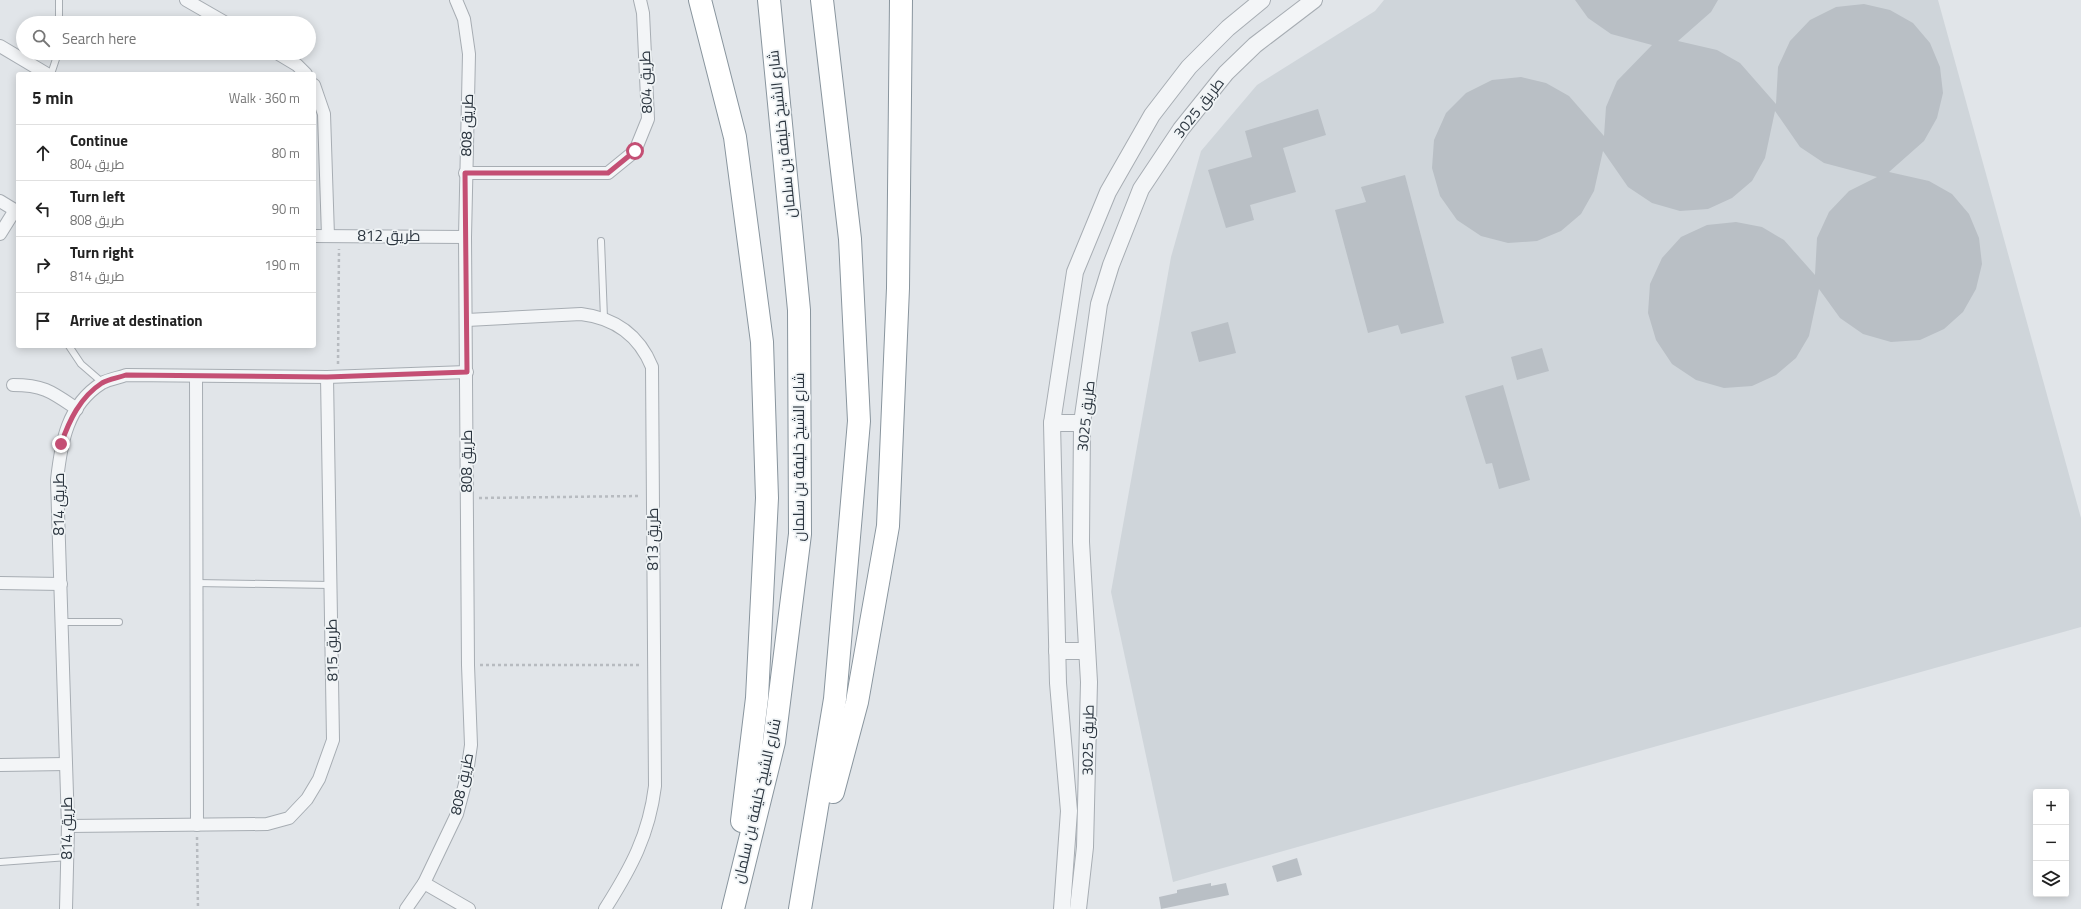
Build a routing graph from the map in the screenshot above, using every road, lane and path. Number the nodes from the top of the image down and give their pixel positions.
1 (59, 0) edge
2 (186, 0) edge
3 (456, 0) edge
4 (640, 0) edge
5 (700, 0) edge
6 (769, 0) edge
7 (822, 0) edge
8 (900, 0) edge
9 (1262, 0) edge
10 (1314, 0) edge
11 (59, 16) edge
12 (214, 16) edge
13 (0, 46) edge
14 (16, 56) edge
15 (24, 60) edge
16 (56, 60) edge
17 (289, 60) edge
18 (44, 72) edge
19 (52, 72) edge
20 (304, 72) edge
21 (316, 91) edge
22 (465, 173) junction
23 (0, 201) edge
24 (16, 211) edge
25 (0, 234) edge
26 (316, 236) edge
27 (334, 236) junction
28 (464, 237) junction
29 (601, 241) dead end
30 (604, 318) junction
31 (467, 320) junction
32 (70, 348) edge
33 (467, 372) junction
34 (196, 376) junction
35 (333, 377) junction
36 (103, 383) junction
37 (12, 385) dead end
38 (77, 409) junction
39 (1052, 422) junction
40 (1082, 424) junction
41 (653, 496) junction
42 (467, 498) junction
43 (0, 583) edge
44 (196, 583) junction
45 (61, 584) junction
46 (331, 585) junction
47 (62, 622) junction
48 (119, 622) dead end
49 (1087, 650) junction
50 (1057, 651) junction
51 (468, 665) junction
52 (654, 665) junction
53 (1062, 735) junction
54 (1088, 735) junction
55 (66, 764) junction
56 (0, 765) edge
57 (197, 825) junction
58 (68, 826) junction
59 (68, 857) junction
60 (0, 862) edge
61 (424, 883) junction
62 (801, 905) edge
63 (66, 909) edge
64 (198, 909) edge
65 (406, 909) edge
66 (469, 909) edge
67 (606, 909) edge
68 (732, 909) edge
69 (1062, 909) edge
70 (1078, 909) edge

1 - 11 lane
2 - 12 street
3 - 22 street, طريق 808
4 - 22 street, طريق 804
5 - 68 highway
6 - 68 highway, شارع الشيخ خليفة بن سلمان
7 - 62 highway
8 - 62 highway
9 - 39 street, طريق 3025
10 - 40 street, طريق 3025
13 - 14 street
15 - 18 street
16 - 19 lane
17 - 20 street
21 - 27 street
22 - 28 street, طريق 808
23 - 24 street
24 - 25 street
26 - 27 street, طريق 812
27 - 28 street, طريق 812
27 - 35 path
28 - 31 street, طريق 808
29 - 30 lane
30 - 31 street, طريق 813
30 - 41 street, طريق 813
31 - 33 street, طريق 808
32 - 36 lane
33 - 35 street, طريق 814
33 - 42 street, طريق 808
34 - 35 street, طريق 814
34 - 36 street, طريق 814
34 - 44 street
35 - 46 street, طريق 815
36 - 38 street, طريق 814
37 - 38 street
38 - 45 street, طريق 814
39 - 40 street
39 - 50 street, طريق 3025
40 - 49 street, طريق 3025
41 - 42 path
41 - 52 street, طريق 813
42 - 51 street, طريق 808
43 - 45 street
44 - 46 lane
44 - 57 street
45 - 47 street, طريق 814
46 - 57 street, طريق 815
47 - 48 lane
47 - 55 street, طريق 814
49 - 50 street
49 - 54 street, طريق 3025
50 - 53 street, طريق 3025
51 - 52 path
51 - 61 street, طريق 808
52 - 67 street, طريق 813
53 - 54 street
53 - 69 street, طريق 3025
54 - 70 street, طريق 3025
55 - 56 street
55 - 58 street, طريق 814
57 - 58 street, طريق 815
57 - 64 path
58 - 59 street, طريق 814
59 - 60 lane
59 - 63 street, طريق 814
61 - 65 street, طريق 808
61 - 66 street

